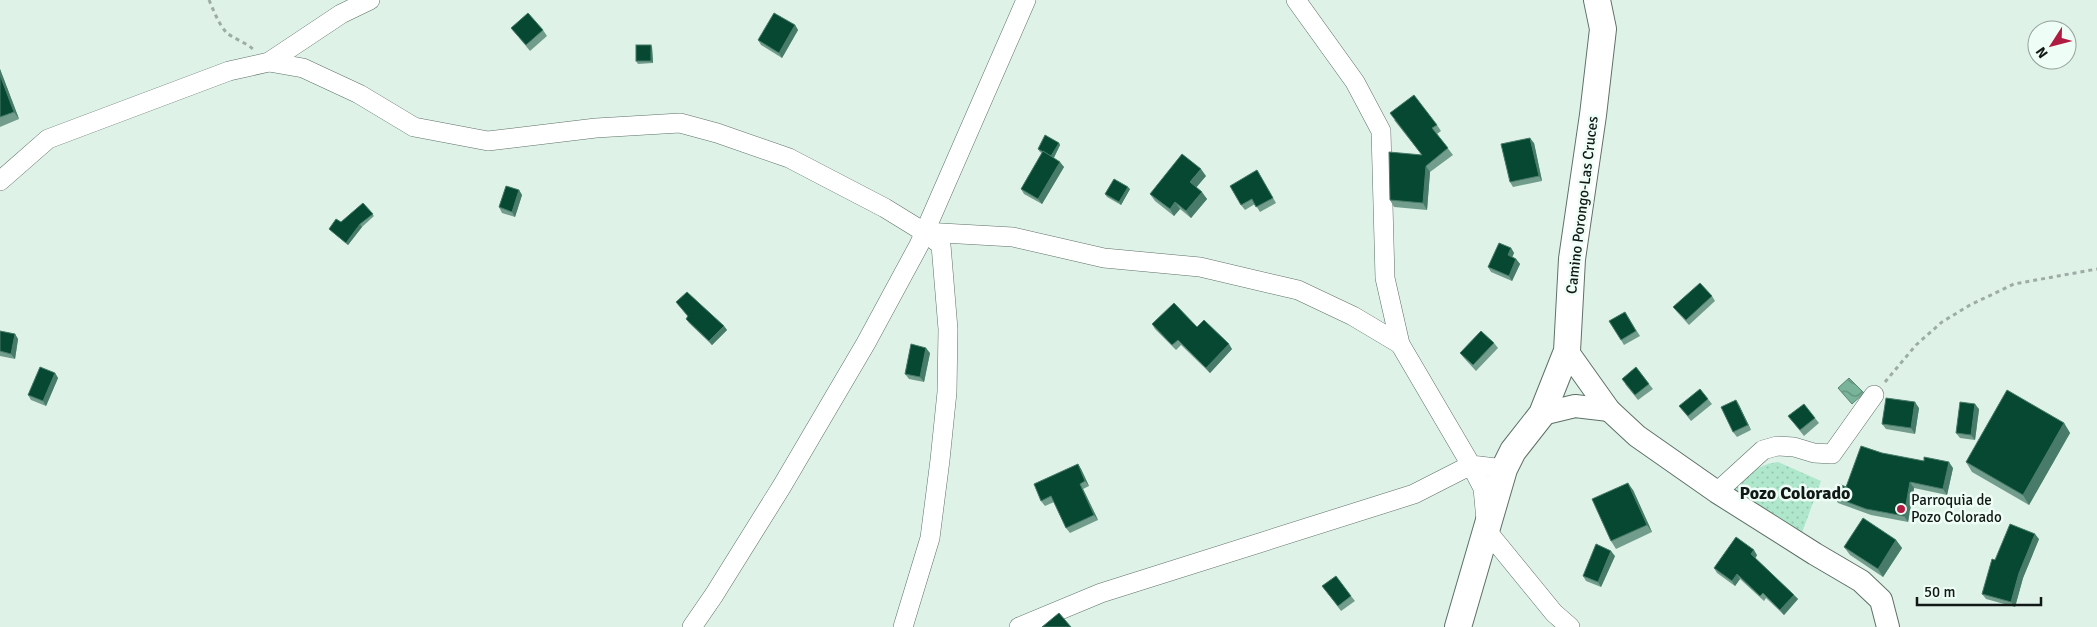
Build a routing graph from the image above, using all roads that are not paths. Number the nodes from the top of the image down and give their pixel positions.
1 (370, 0) edge
2 (1026, 0) edge
3 (1296, 0) edge
4 (1597, 0) edge
5 (269, 62) junction
6 (0, 181) edge
7 (924, 232) junction
8 (1400, 344) junction
9 (1567, 352) junction
10 (1874, 395) road end
11 (1609, 410) junction
12 (1542, 414) junction
13 (1472, 465) junction
14 (1504, 469) junction
15 (1717, 492) junction
16 (1487, 531) junction
17 (692, 627) edge
18 (903, 627) edge
19 (1019, 627) edge
20 (1458, 627) edge
21 (1570, 627) edge
22 (1888, 627) edge

1 - 5 street
2 - 7 street
3 - 8 street
4 - 9 main road, Camino Porongo-Las Cruces
5 - 6 street
5 - 7 street
7 - 8 street
7 - 17 street
7 - 18 street
8 - 13 street
9 - 11 street
9 - 12 main road, Camino Porongo-Las Cruces
10 - 15 street
11 - 12 street
11 - 15 street
12 - 14 main road, Camino Porongo-Las Cruces
13 - 14 street
13 - 16 street
13 - 19 street
14 - 16 main road, Camino Porongo-Las Cruces
15 - 22 street
16 - 20 main road, Camino Porongo-Las Cruces
16 - 21 street

